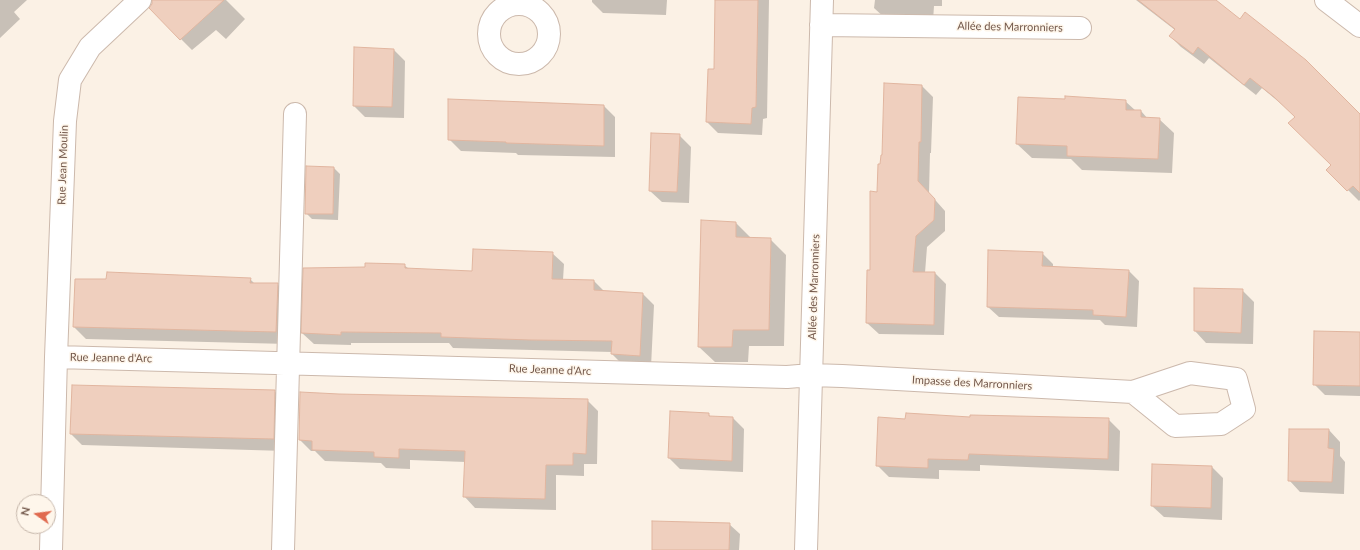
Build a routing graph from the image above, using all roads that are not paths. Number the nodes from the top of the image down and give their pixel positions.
1 (140, 0) edge
2 (822, 0) edge
3 (1326, 0) edge
4 (821, 24) junction
5 (1360, 26) edge
6 (1080, 28) dead end
7 (295, 114) dead end
8 (56, 356) junction
9 (288, 363) junction
10 (811, 376) junction
11 (1133, 392) dead end
12 (51, 550) edge
13 (283, 550) edge
14 (806, 550) edge

1 - 8 street, Rue Jean Moulin
2 - 4 street, Allée des Marronniers
3 - 5 street
4 - 6 street, Allée des Marronniers
4 - 10 street, Allée des Marronniers
7 - 9 street
8 - 9 street, Rue Jeanne d'Arc
8 - 12 street, Rue Jeanne d'Arc
9 - 10 street, Rue Jeanne d'Arc
9 - 13 street
10 - 11 street, Impasse des Marronniers
10 - 14 street, Allée des Marronniers

